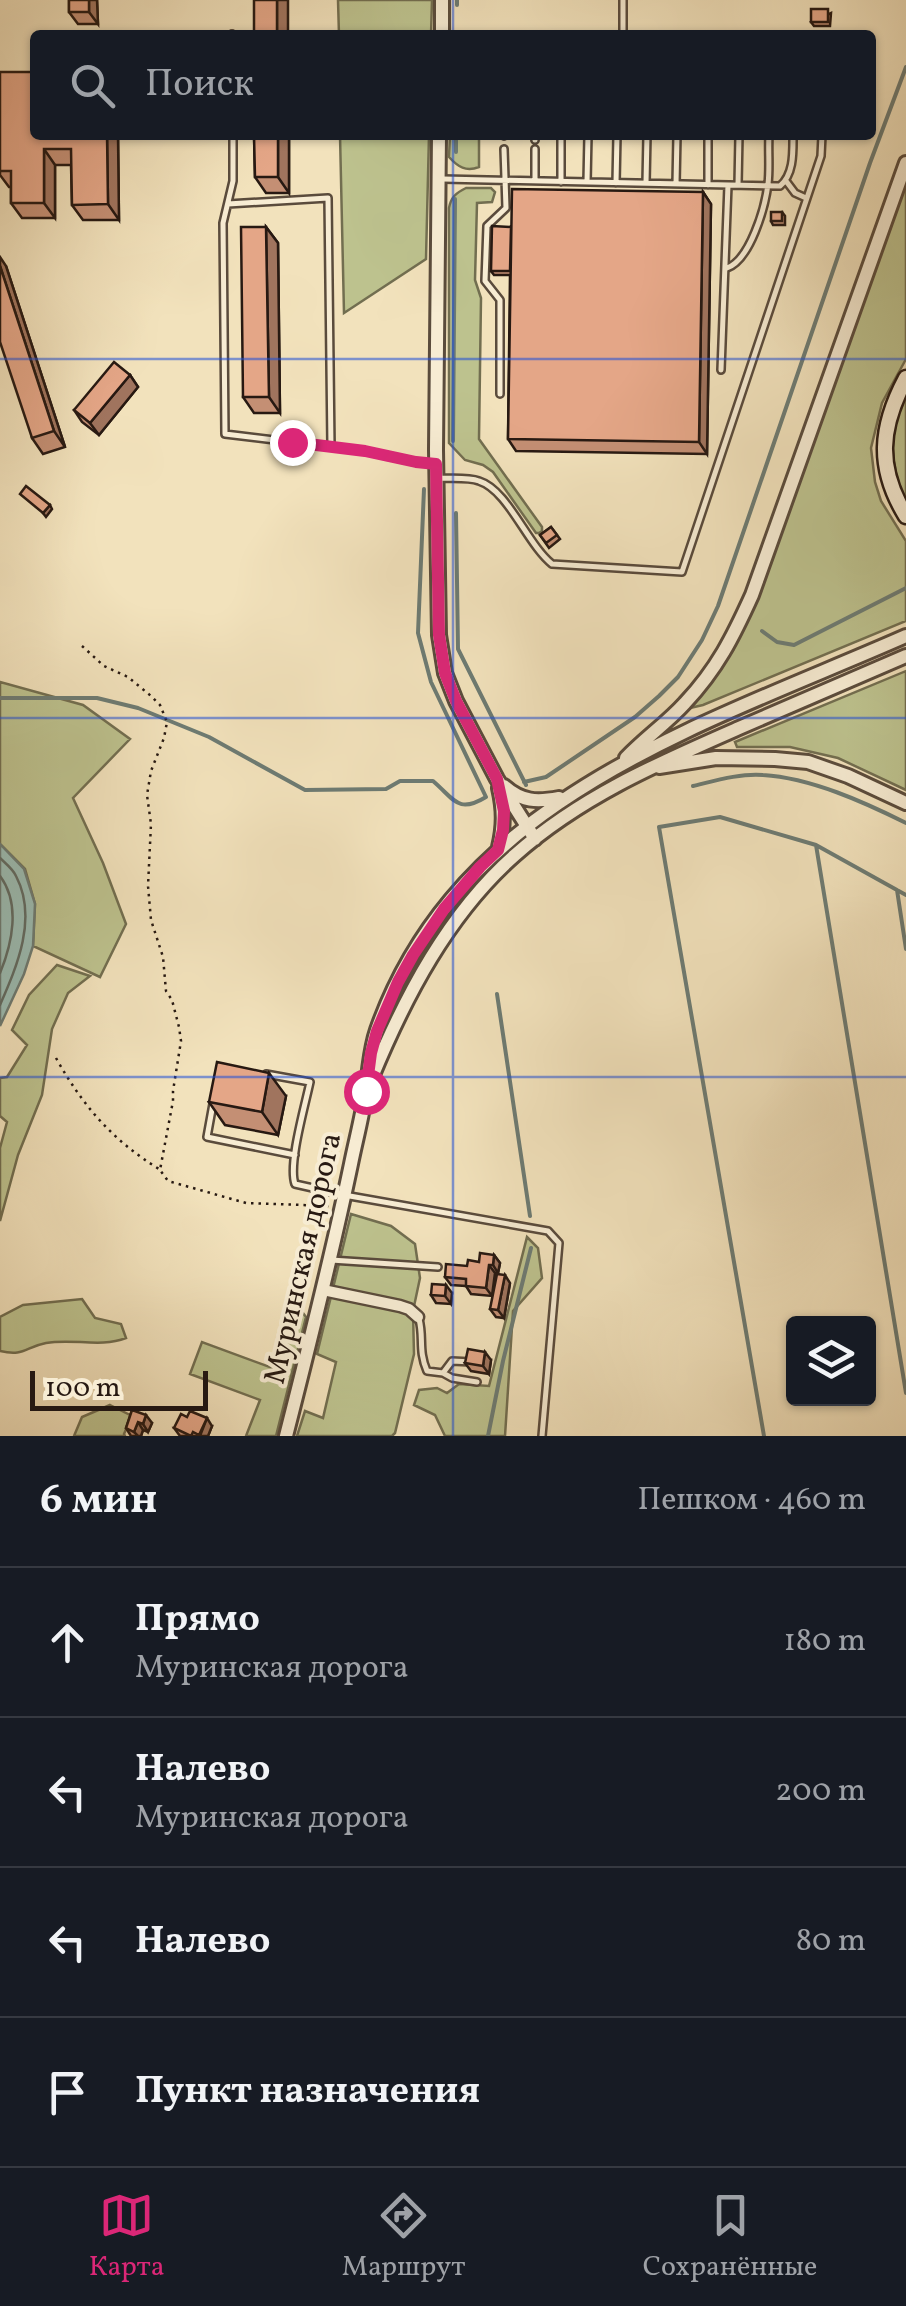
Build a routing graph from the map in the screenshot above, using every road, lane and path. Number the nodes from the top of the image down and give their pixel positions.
1 (442, 0) edge
2 (623, 0) edge
3 (442, 30) edge
4 (623, 30) edge
5 (232, 140) edge
6 (439, 140) edge
7 (562, 140) edge
8 (588, 140) edge
9 (617, 140) edge
10 (647, 140) edge
11 (677, 140) edge
12 (708, 140) edge
13 (739, 140) edge
14 (769, 140) edge
15 (793, 140) edge
16 (822, 140) edge
17 (504, 149) dead end
18 (535, 149) dead end
19 (906, 163) edge
20 (438, 179) junction
21 (504, 180) junction
22 (535, 181) junction
23 (786, 181) junction
24 (561, 182) junction
25 (587, 182) junction
26 (616, 182) junction
27 (646, 183) junction
28 (676, 184) junction
29 (708, 184) junction
30 (728, 185) junction
31 (738, 185) junction
32 (768, 186) junction
33 (807, 198) junction
34 (228, 204) junction
35 (725, 268) junction
36 (721, 370) dead end
37 (906, 378) edge
38 (500, 394) dead end
39 (332, 447) junction
40 (436, 471) junction
41 (906, 516) edge
42 (906, 636) edge
43 (82, 646) dead end
44 (906, 656) edge
45 (618, 766) junction
46 (647, 768) junction
47 (497, 779) junction
48 (566, 796) junction
49 (906, 803) edge
50 (525, 826) junction
51 (535, 839) junction
52 (498, 850) junction
53 (56, 1058) dead end
54 (256, 1072) edge
55 (366, 1091) junction
56 (214, 1101) edge
57 (295, 1154) junction
58 (160, 1170) junction
59 (343, 1201) junction
60 (329, 1260) junction
61 (438, 1267) dead end
62 (322, 1290) junction
63 (418, 1316) joint
64 (472, 1362) edge
65 (444, 1373) junction
66 (478, 1382) dead end
67 (286, 1436) edge
68 (542, 1436) edge

1 - 3 street
2 - 4 lane
5 - 34 lane
6 - 20 street
7 - 24 lane
8 - 25 lane
9 - 26 lane
10 - 27 lane
11 - 28 lane
12 - 29 lane
13 - 31 lane
14 - 32 lane
15 - 23 lane
16 - 33 lane
17 - 21 lane
18 - 22 lane
19 - 45 street
20 - 21 lane
20 - 40 street
21 - 22 lane
21 - 38 lane
22 - 24 lane
23 - 32 lane
23 - 33 lane
24 - 25 lane
25 - 26 lane
26 - 27 lane
27 - 28 lane
28 - 29 lane
29 - 30 lane
30 - 31 lane
30 - 35 lane
31 - 32 lane
32 - 35 lane
33 - 40 lane
34 - 39 lane
34 - 39 lane
35 - 36 lane
37 - 41 main road
39 - 40 lane
40 - 47 street
42 - 45 street
43 - 58 path
44 - 46 street, Муринская дорога
45 - 48 street, Муринская дорога
46 - 49 street
46 - 51 street, Муринская дорога
47 - 48 street
47 - 50 street
47 - 52 street
48 - 50 street, Муринская дорога
50 - 51 street
50 - 52 street, Муринская дорога
51 - 55 street, Муринская дорога
52 - 55 street, Муринская дорога
53 - 58 path
54 - 57 lane
55 - 59 street, Муринская дорога
56 - 57 lane
57 - 59 lane
58 - 59 path
59 - 60 street, Муринская дорога
59 - 68 lane
60 - 61 lane
60 - 62 street, Муринская дорога
62 - 63 street
62 - 67 street, Муринская дорога
63 - 65 lane
64 - 65 lane
65 - 66 lane

